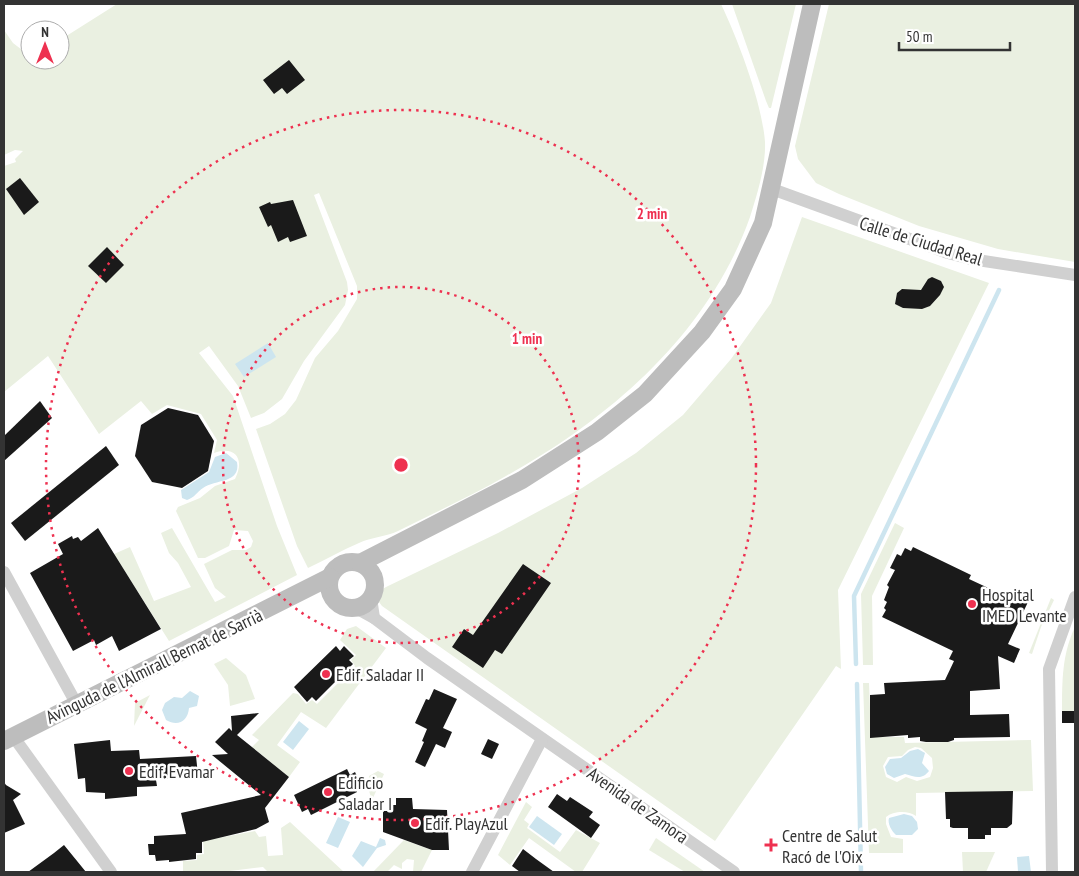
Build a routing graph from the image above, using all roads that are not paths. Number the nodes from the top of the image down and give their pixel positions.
1 (812, 4) edge
2 (772, 189) junction
3 (1075, 275) edge
4 (383, 552) junction
5 (360, 563) junction
6 (4, 572) edge
7 (330, 578) junction
8 (375, 580) junction
9 (305, 592) junction
10 (1075, 597) edge
11 (332, 598) junction
12 (371, 598) junction
13 (356, 608) junction
14 (374, 618) junction
15 (76, 703) junction
16 (542, 738) junction
17 (9, 739) edge
18 (111, 872) edge
19 (472, 872) edge
20 (734, 872) edge
21 (1052, 872) edge

1 - 2 street
2 - 3 street, Calle de Ciudad Real
2 - 4 street
4 - 5 street
4 - 8 street
5 - 7 street
5 - 8 street
6 - 15 street
7 - 9 street, Avinguda de l'Almirall Bernat de Sarrià
7 - 11 street
8 - 12 street
9 - 11 street
9 - 15 street, Avinguda de l'Almirall Bernat de Sarrià
10 - 21 street
11 - 13 street
12 - 13 street
12 - 14 street
13 - 14 street, Avenida de Zamora
14 - 16 street, Avenida de Zamora
15 - 17 street, Avinguda de l'Almirall Bernat de Sarrià
16 - 19 street
16 - 20 street, Avenida de Zamora
17 - 18 street

